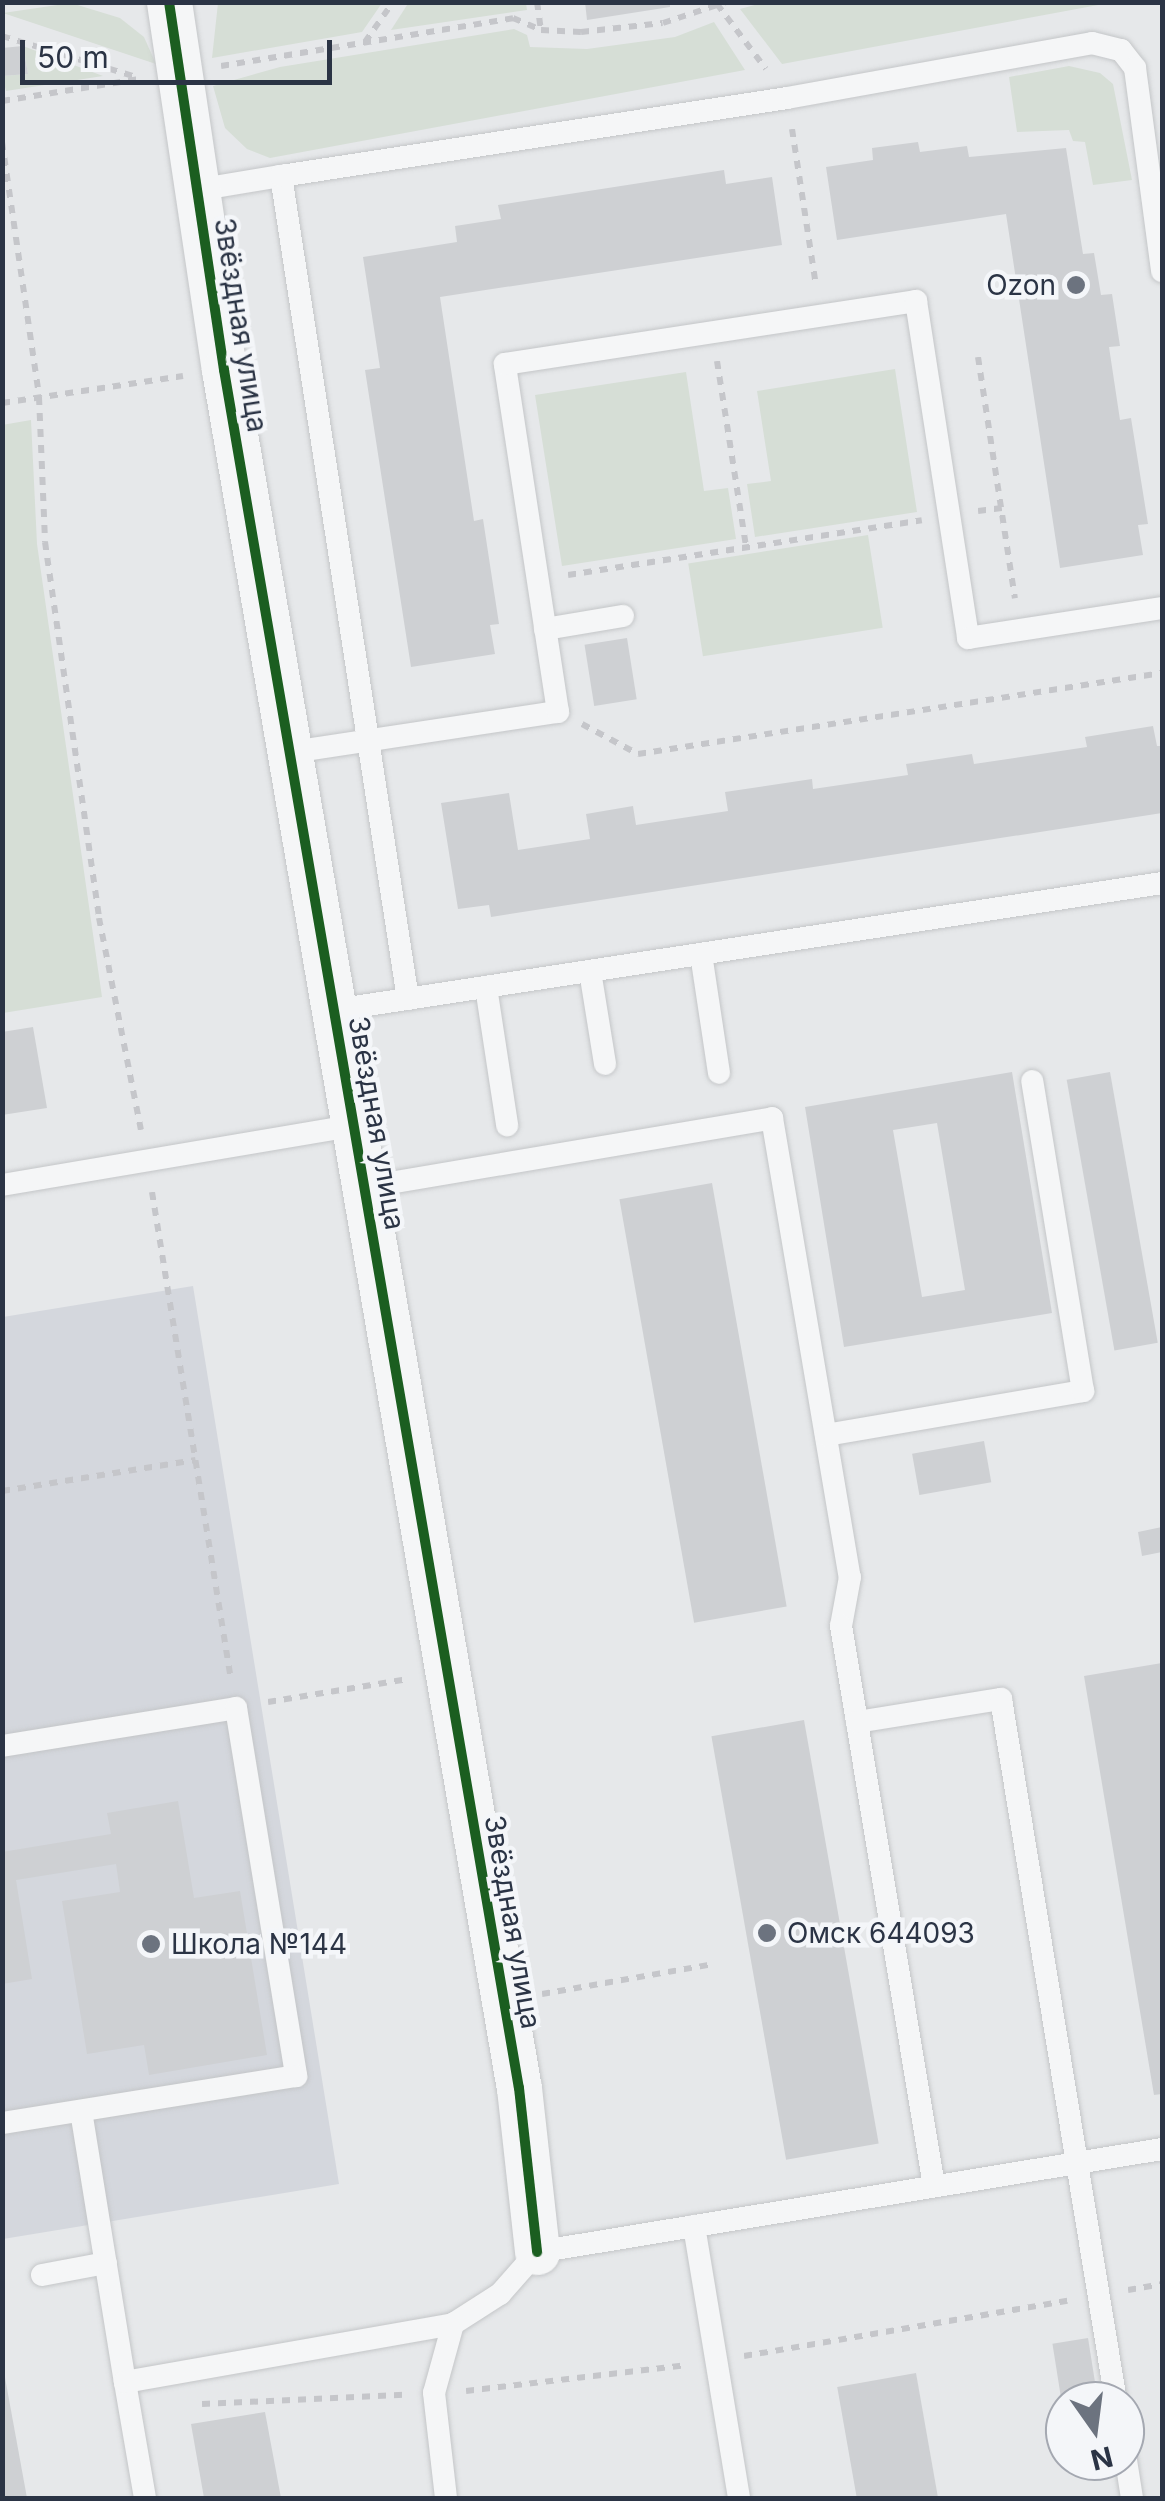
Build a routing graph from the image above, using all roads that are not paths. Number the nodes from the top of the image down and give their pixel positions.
1 (169, 2) edge
2 (282, 176) junction
3 (196, 190) junction
4 (1162, 272) edge
5 (1162, 608) edge
6 (623, 616) dead end
7 (545, 629) junction
8 (368, 740) junction
9 (292, 752) junction
10 (1162, 883) edge
11 (701, 954) junction
12 (590, 971) junction
13 (486, 987) junction
14 (408, 999) junction
15 (335, 1010) junction
16 (605, 1064) dead end
17 (719, 1073) dead end
18 (1032, 1081) dead end
19 (356, 1125) junction
20 (507, 1125) dead end
21 (2, 1185) edge
22 (366, 1187) junction
23 (826, 1435) junction
24 (857, 1722) junction
25 (2, 1746) edge
26 (81, 2110) junction
27 (2, 2123) edge
28 (1162, 2148) edge
29 (1077, 2162) junction
30 (934, 2186) junction
31 (694, 2226) junction
32 (536, 2252) junction
33 (106, 2263) junction
34 (42, 2275) dead end
35 (453, 2324) junction
36 (136, 2380) junction
37 (1113, 2381) edge
38 (146, 2498) edge
39 (446, 2498) edge
40 (739, 2498) edge

1 - 3 street, Звёздная улица
2 - 3 lane
2 - 4 lane
2 - 8 lane
3 - 9 street, Звёздная улица
5 - 7 lane
6 - 7 lane
7 - 8 lane
8 - 9 lane
8 - 14 lane
9 - 15 street, Звёздная улица
10 - 11 lane
11 - 12 lane
11 - 17 lane
12 - 13 lane
12 - 16 lane
13 - 14 lane
13 - 20 lane
14 - 15 lane
15 - 19 street, Звёздная улица
18 - 23 lane
19 - 21 lane
19 - 22 street, Звёздная улица
22 - 23 lane
22 - 32 street, Звёздная улица
23 - 24 lane
24 - 29 lane
24 - 30 lane
25 - 26 lane
26 - 27 lane
26 - 33 lane
28 - 29 lane
29 - 30 lane
29 - 37 lane
30 - 31 lane
31 - 32 lane
31 - 40 lane
32 - 35 lane
33 - 34 lane
33 - 36 lane
35 - 36 lane
35 - 39 lane
36 - 38 lane

